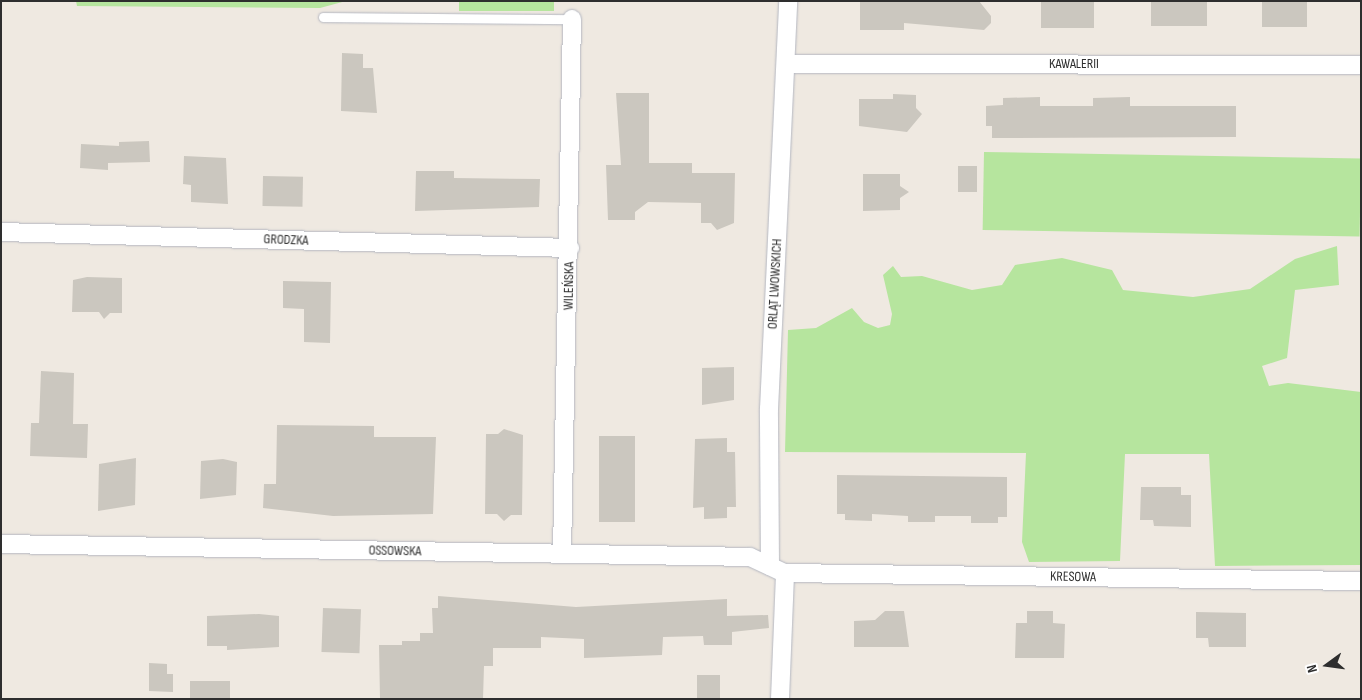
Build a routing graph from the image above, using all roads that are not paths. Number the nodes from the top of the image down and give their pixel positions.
1 (788, 1) edge
2 (323, 17) dead end
3 (572, 19) joint
4 (787, 64) junction
5 (1361, 65) edge
6 (1, 232) edge
7 (570, 248) junction
8 (1, 544) edge
9 (562, 554) junction
10 (777, 570) junction
11 (1361, 581) edge
12 (780, 699) edge

1 - 4 street, ORLĄT LWOWSKICH
2 - 3 lane
3 - 7 street, WILEŃSKA
4 - 5 street, KAWALERII
4 - 10 street, ORLĄT LWOWSKICH
6 - 7 street, GRODZKA
7 - 9 street, WILEŃSKA
8 - 9 street, OSSOWSKA
9 - 10 street, OSSOWSKA
10 - 11 street, KRESOWA
10 - 12 street, ORLĄT LWOWSKICH

